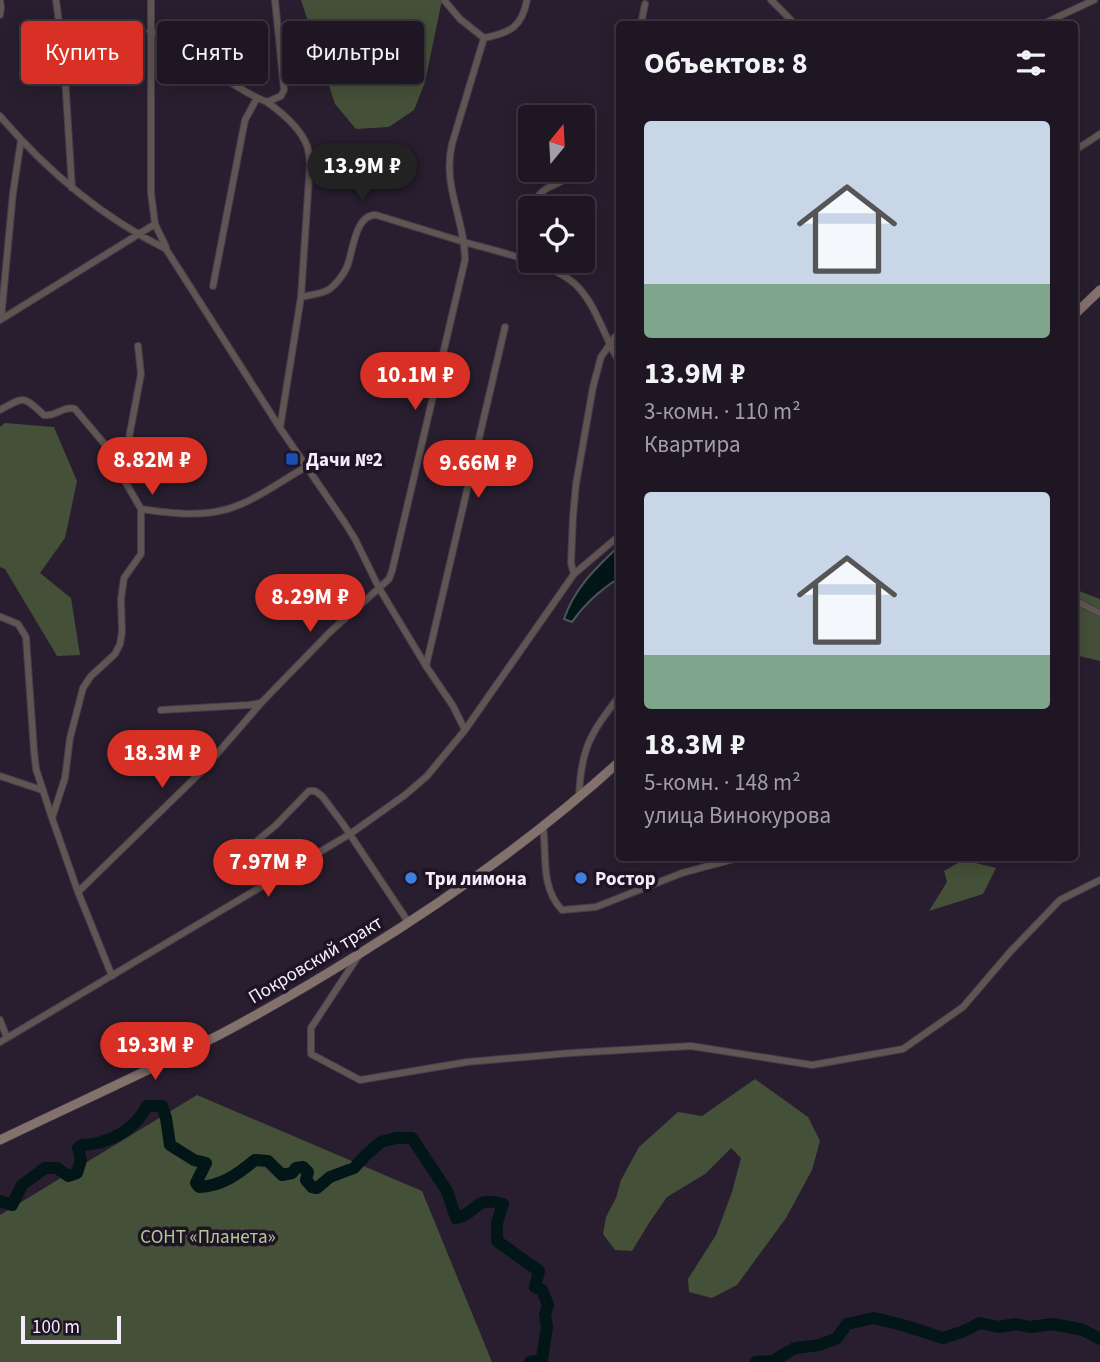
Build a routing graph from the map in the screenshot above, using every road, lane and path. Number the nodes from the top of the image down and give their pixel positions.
1 (0, 0) edge
2 (56, 0) edge
3 (151, 0) edge
4 (275, 0) edge
5 (444, 0) edge
6 (527, 0) edge
7 (771, 0) edge
8 (1094, 0) edge
9 (645, 4) dead end
10 (0, 15) edge
11 (642, 21) edge
12 (791, 21) edge
13 (1049, 21) edge
14 (150, 31) junction
15 (484, 38) junction
16 (257, 98) junction
17 (267, 102) junction
18 (0, 116) edge
19 (1100, 134) edge
20 (21, 140) junction
21 (1078, 148) edge
22 (562, 182) edge
23 (72, 188) junction
24 (538, 196) edge
25 (155, 223) junction
26 (138, 234) junction
27 (465, 242) junction
28 (166, 249) junction
29 (518, 257) edge
30 (557, 273) edge
31 (214, 286) dead end
32 (1100, 289) edge
33 (301, 297) junction
34 (1078, 311) edge
35 (0, 320) edge
36 (505, 327) dead end
37 (616, 336) edge
38 (138, 346) dead end
39 (610, 346) junction
40 (616, 356) edge
41 (0, 410) edge
42 (280, 428) junction
43 (306, 467) junction
44 (126, 483) junction
45 (141, 509) junction
46 (616, 538) edge
47 (574, 573) junction
48 (379, 588) junction
49 (1078, 602) edge
50 (1099, 610) edge
51 (1, 617) edge
52 (426, 666) junction
53 (616, 700) edge
54 (262, 702) junction
55 (161, 710) dead end
56 (465, 730) junction
57 (616, 764) edge
58 (0, 776) edge
59 (42, 790) junction
60 (579, 796) junction
61 (52, 818) junction
62 (543, 825) junction
63 (350, 834) junction
64 (258, 840) dead end
65 (726, 861) edge
66 (1100, 880) edge
67 (78, 892) junction
68 (409, 923) junction
69 (360, 954) junction
70 (112, 976) junction
71 (0, 1020) edge
72 (7, 1038) junction
73 (0, 1042) edge
74 (0, 1140) edge

1 - 10 street
2 - 23 street
3 - 14 street
4 - 17 street
5 - 15 street
6 - 15 street
7 - 12 street
8 - 13 street
9 - 11 street
14 - 16 street
14 - 25 street
15 - 27 street
16 - 17 street
16 - 31 street
17 - 33 street
18 - 20 street
19 - 21 street
20 - 23 street
20 - 35 street
22 - 24 street
23 - 26 street
25 - 26 street
25 - 28 street
26 - 28 street
26 - 35 street
27 - 29 street
27 - 33 street
27 - 48 street
28 - 42 street
30 - 39 street
32 - 34 main road
33 - 42 street
36 - 52 street
37 - 39 street
38 - 44 street
39 - 40 street
39 - 47 street
41 - 44 street
42 - 43 street
43 - 45 street
43 - 48 street
44 - 45 street
45 - 61 street
46 - 47 street
47 - 56 street
48 - 52 street
48 - 54 street
49 - 50 street
51 - 59 street
52 - 56 street
53 - 60 street
54 - 55 street
54 - 67 street
56 - 63 street
57 - 60 main road, Покровский тракт
58 - 59 street
59 - 61 street
60 - 62 main road, Покровский тракт
61 - 67 street
62 - 65 street
62 - 68 main road, Покровский тракт
63 - 64 street
63 - 68 street
63 - 70 street
66 - 69 street
67 - 70 street
68 - 69 main road, Покровский тракт
69 - 74 main road, Покровский тракт
70 - 72 street
71 - 72 street
72 - 73 street

